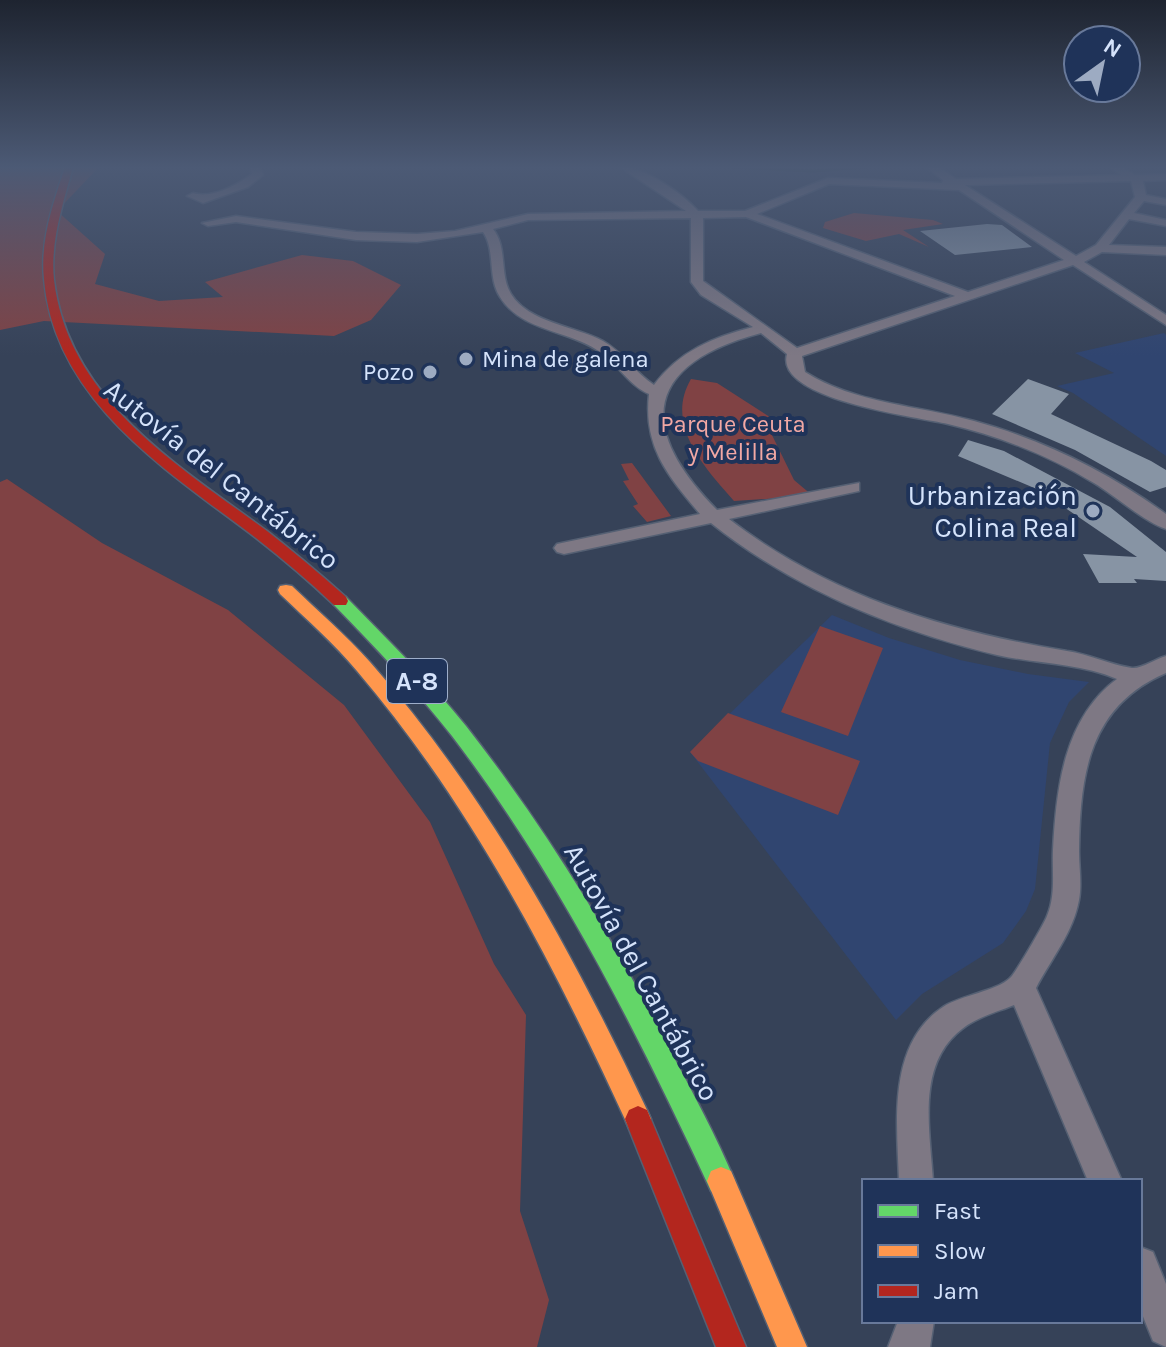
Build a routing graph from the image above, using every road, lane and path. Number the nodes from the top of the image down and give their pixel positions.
1 (313, 230) edge
2 (467, 230) edge
3 (487, 230) edge
4 (697, 230) edge
5 (790, 230) edge
6 (1026, 230) edge
7 (1115, 230) edge
8 (1100, 248) junction
9 (1166, 251) edge
10 (1074, 261) junction
11 (967, 296) junction
12 (1166, 321) edge
13 (764, 328) junction
14 (795, 353) junction
15 (68, 388) dead end
16 (657, 392) junction
17 (853, 487) dead end
18 (716, 518) junction
19 (1166, 523) edge
20 (564, 548) dead end
21 (268, 575) dead end
22 (1060, 658) junction
23 (1166, 661) edge
24 (1136, 679) junction
25 (1021, 988) junction
26 (916, 1179) edge
27 (1104, 1179) edge
28 (1142, 1270) edge
29 (916, 1323) edge
30 (1166, 1328) edge
31 (731, 1347) edge
32 (792, 1347) edge
33 (907, 1347) edge

1 - 2 street
3 - 16 street
4 - 13 street
5 - 11 street
6 - 10 street
7 - 8 street
8 - 9 street
8 - 10 street
10 - 11 street
10 - 12 street
11 - 14 street
13 - 14 street
13 - 16 street
14 - 19 street
15 - 32 highway, Autovía del Cantábrico / A-8
16 - 18 street
17 - 18 street
18 - 20 street
18 - 22 street
21 - 31 highway, Autovía del Cantábrico / A-8
22 - 23 street
22 - 24 street
23 - 24 street
24 - 25 street
25 - 26 street
25 - 27 street
28 - 30 street
29 - 33 street

